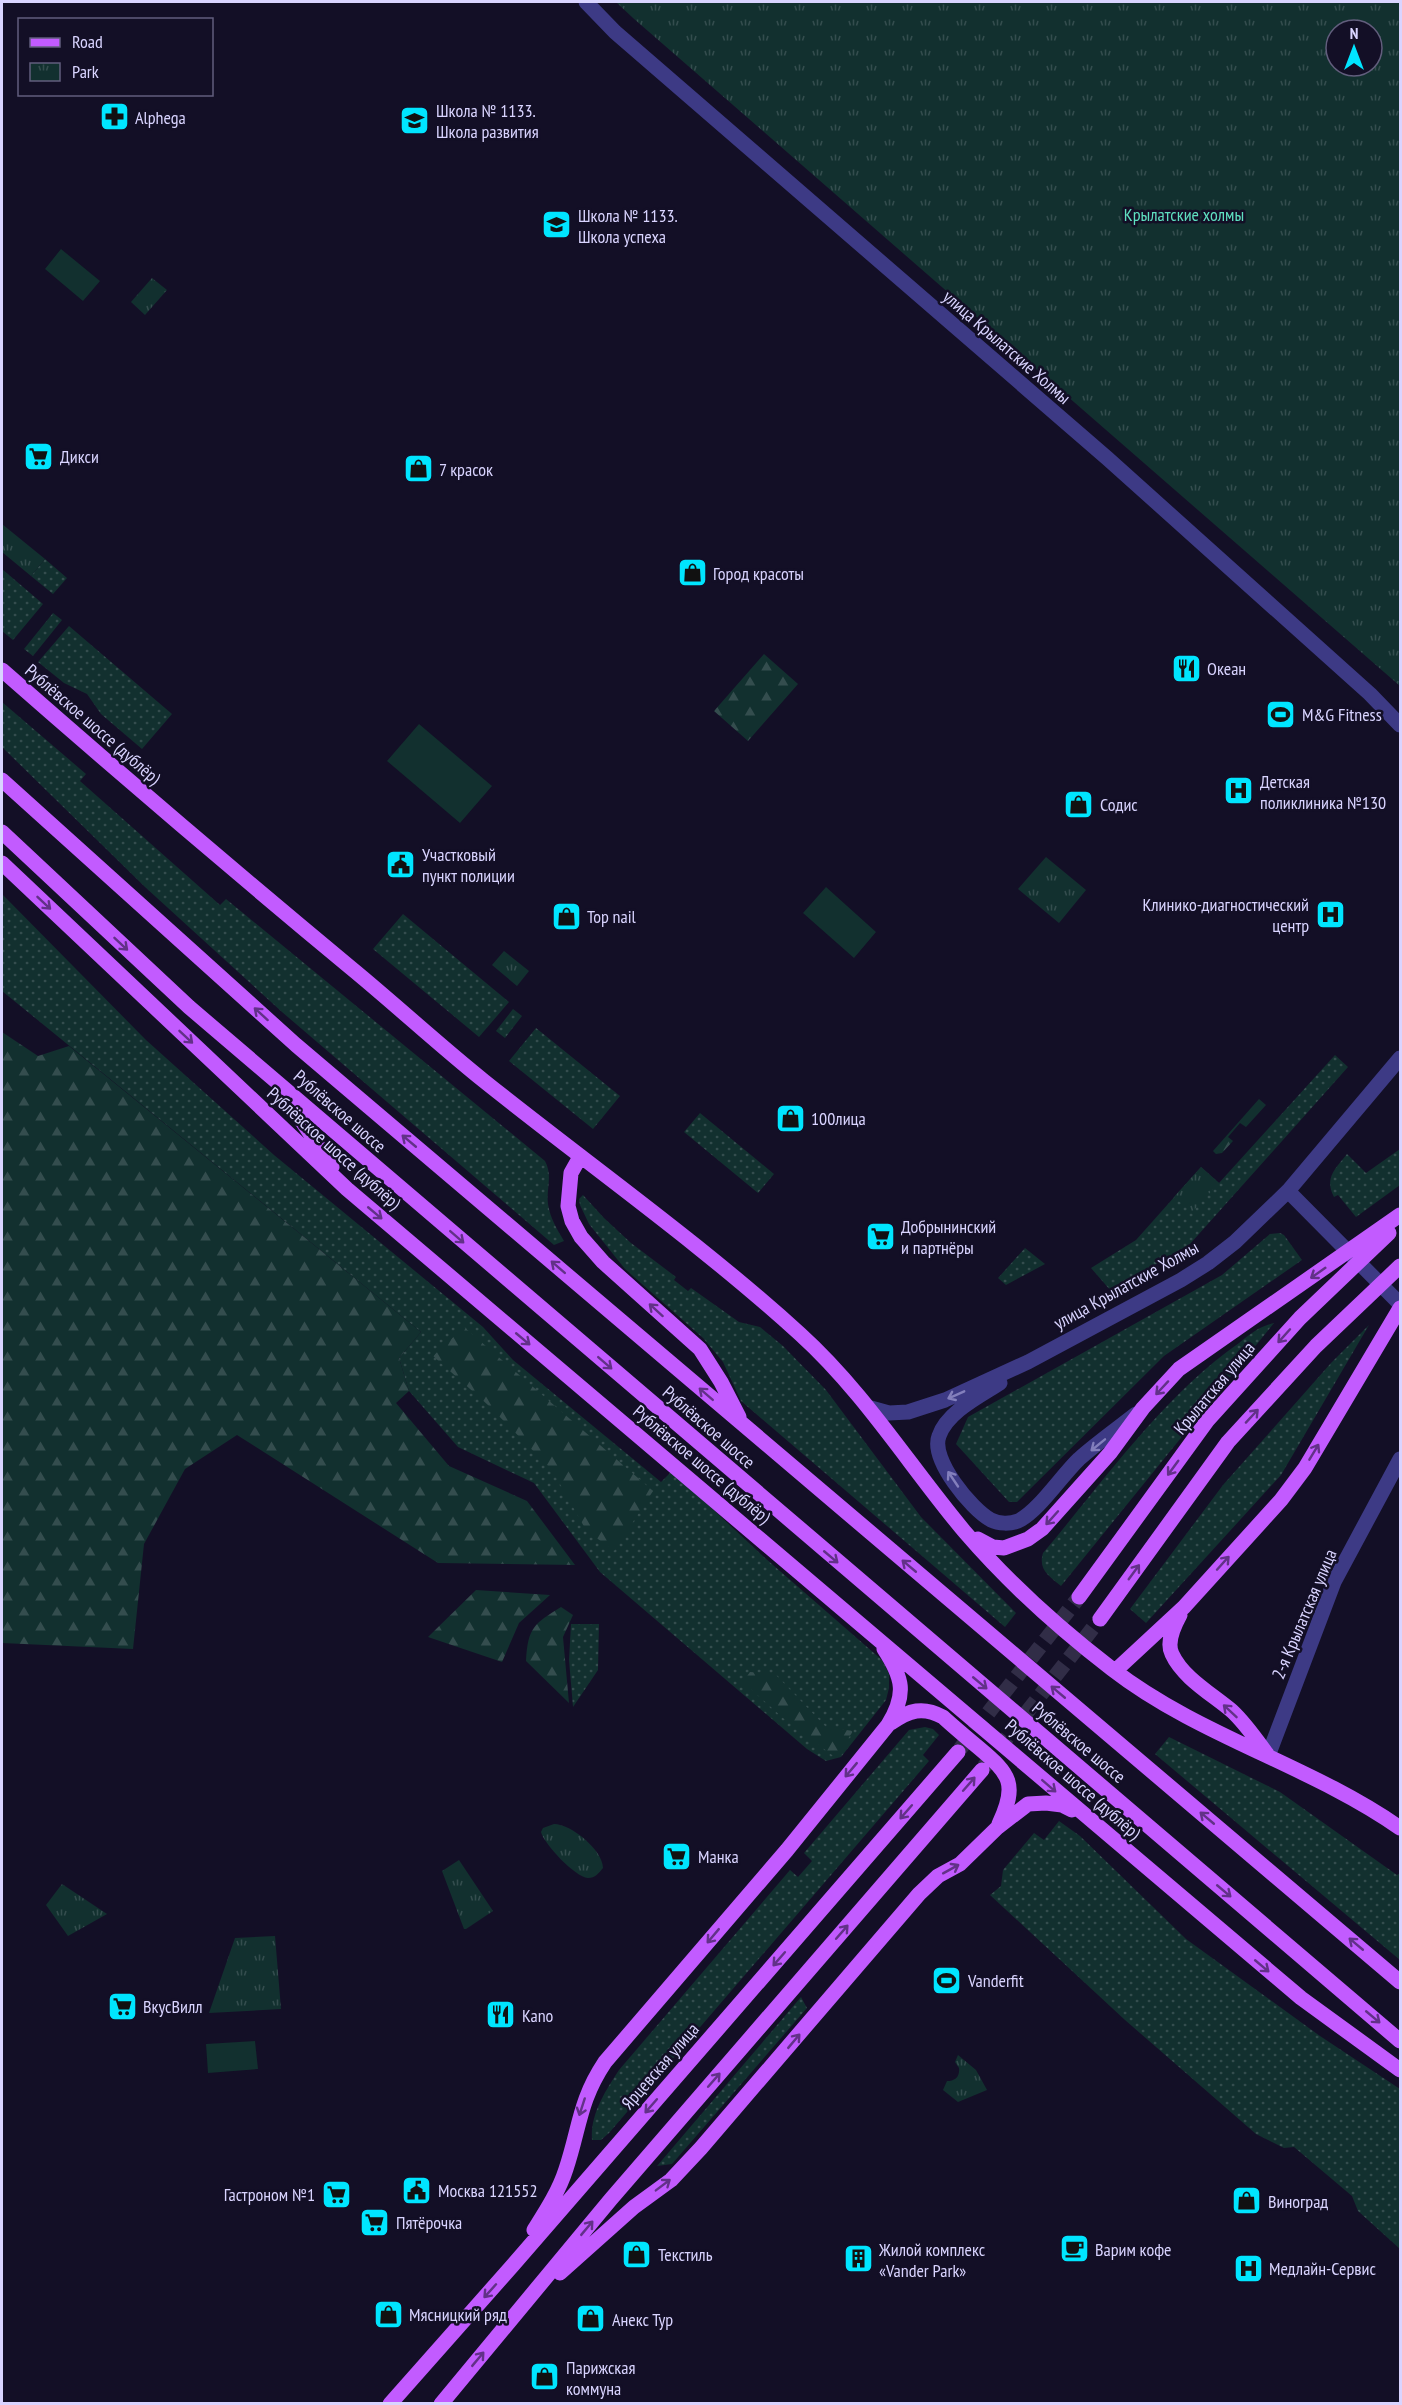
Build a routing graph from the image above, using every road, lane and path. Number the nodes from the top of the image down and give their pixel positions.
1 (586, 2) edge
2 (2, 670) edge
3 (1401, 725) edge
4 (2, 780) edge
5 (2, 832) edge
6 (2, 863) edge
7 (1401, 1058) edge
8 (276, 1082) junction
9 (580, 1157) junction
10 (346, 1189) junction
11 (1288, 1191) junction
12 (1401, 1215) edge
13 (1401, 1222) edge
14 (1401, 1266) edge
15 (1401, 1306) edge
16 (1029, 1362) junction
17 (871, 1408) junction
18 (1143, 1408) junction
19 (750, 1432) junction
20 (1401, 1459) edge
21 (965, 1532) junction
22 (1079, 1597) tunnel mouth
23 (1184, 1607) junction
24 (1100, 1619) tunnel mouth
25 (876, 1636) junction
26 (1115, 1671) junction
27 (888, 1725) junction
28 (958, 1752) tunnel mouth
29 (1268, 1756) junction
30 (982, 1770) tunnel mouth
31 (1083, 1815) junction
32 (998, 1827) junction
33 (1401, 1828) edge
34 (1401, 1982) edge
35 (1401, 2041) edge
36 (1401, 2070) edge
37 (513, 2265) junction
38 (523, 2305) junction
39 (404, 2387) junction
40 (390, 2403) edge
41 (404, 2403) edge
42 (441, 2403) edge

1 - 3 street, улица Крылатские Холмы
2 - 9 main road, Рублёвское шоссе (дублёр)
19 -> 4 main road, Рублёвское шоссе
5 -> 8 main road, Рублёвское шоссе
6 -> 10 main road, Рублёвское шоссе (дублёр)
7 - 11 street, улица Крылатские Холмы
8 - 10 main road
8 -> 35 main road, Рублёвское шоссе
9 - 17 main road, Рублёвское шоссе (дублёр)
19 -> 9 main road
10 -> 25 main road, Рублёвское шоссе (дублёр)
11 - 15 street
11 - 16 street, улица Крылатские Холмы
12 -> 18 main road
13 -> 22 main road, Крылатская улица
24 -> 14 main road
23 -> 15 main road
16 -> 17 street, улица Крылатские Холмы
18 -> 16 street
17 - 21 main road, Рублёвское шоссе (дублёр)
18 -> 21 main road
34 -> 19 main road, Рублёвское шоссе
20 - 29 street, 2-я Крылатская улица
21 - 26 main road, Рублёвское шоссе (дублёр)
23 - 26 main road
29 -> 23 main road
25 - 27 main road
25 -> 31 main road, Рублёвское шоссе (дублёр)
26 - 29 main road, Рублёвское шоссе (дублёр)
27 - 32 main road
27 -> 37 main road
28 -> 37 main road, Ярцевская улица
29 - 33 main road, Рублёвское шоссе (дублёр)
38 -> 30 main road
31 - 32 main road
31 -> 36 main road, Рублёвское шоссе (дублёр)
38 -> 32 main road
37 -> 39 main road, Ярцевская улица
42 -> 38 main road
39 - 40 main road, Ярцевская улица
39 - 41 main road

